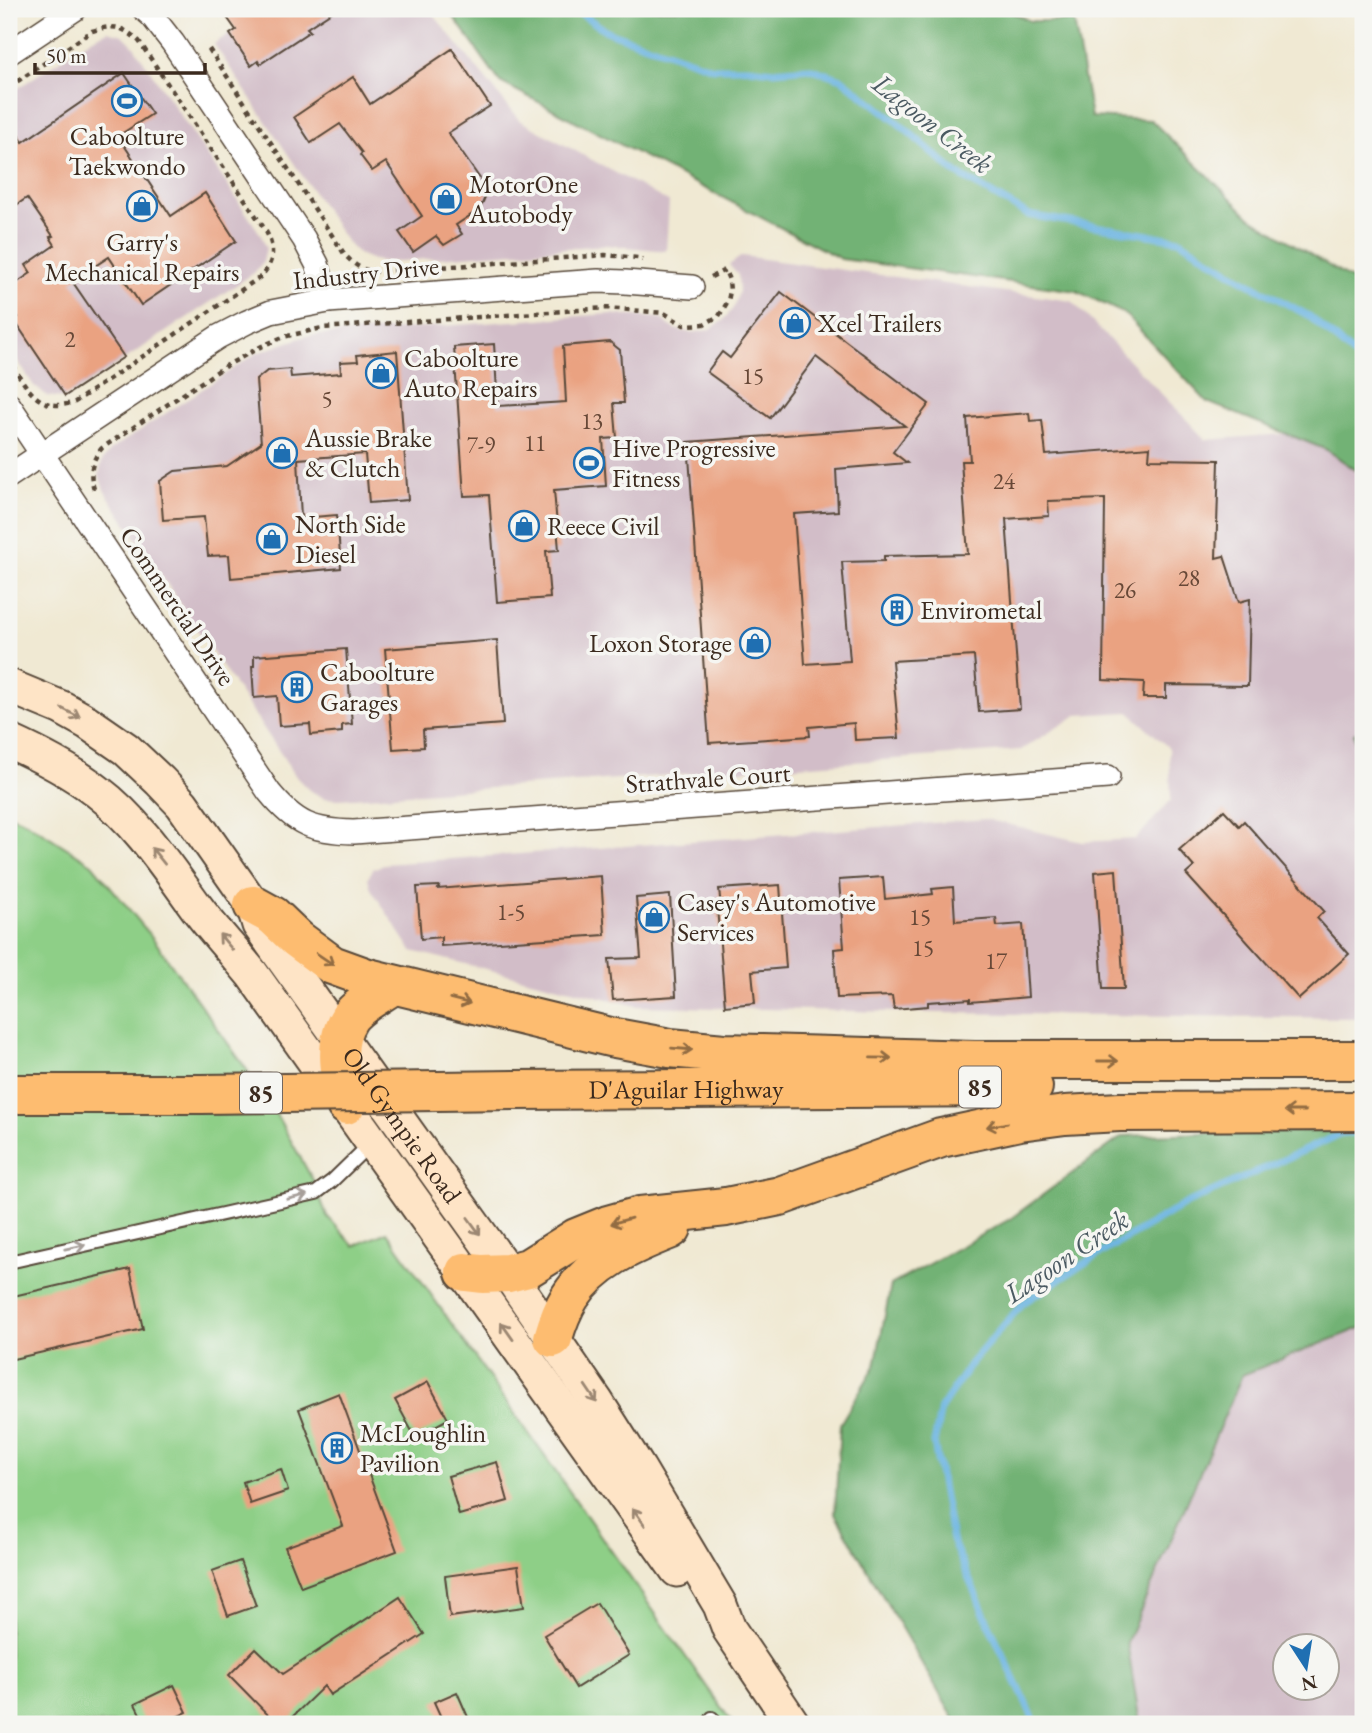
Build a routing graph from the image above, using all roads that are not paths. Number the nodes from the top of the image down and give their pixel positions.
1 (75, 9) edge
2 (144, 9) edge
3 (9, 53) edge
4 (692, 287) road end
5 (328, 300) junction
6 (9, 405) edge
7 (41, 454) junction
8 (9, 475) edge
9 (9, 686) edge
10 (9, 741) edge
11 (1108, 777) dead end
12 (312, 827) joint
13 (253, 905) junction
14 (393, 985) junction
15 (341, 1039) junction
16 (1363, 1060) edge
17 (1144, 1086) junction
18 (1363, 1086) edge
19 (9, 1094) edge
20 (346, 1105) junction
21 (1363, 1111) edge
22 (373, 1142) junction
23 (688, 1212) junction
24 (152, 1219) dead end
25 (109, 1227) dead end
26 (170, 1227) junction
27 (102, 1241) junction
28 (9, 1262) edge
29 (465, 1272) junction
30 (508, 1273) junction
31 (553, 1338) junction
32 (729, 1629) junction
33 (793, 1724) edge

1 - 3 street
2 - 5 street
4 - 5 street, Industry Drive
5 - 7 street, Industry Drive
6 - 7 street, Commercial Drive
7 - 8 street, Industry Drive
7 - 12 street, Commercial Drive
9 -> 13 main road, Old Gympie Road
20 -> 10 main road, Old Gympie Road
11 - 12 street, Strathvale Court
13 -> 14 highway
13 - 15 main road, Old Gympie Road
14 - 15 highway
14 -> 17 highway
15 - 20 highway
15 -> 30 main road, Old Gympie Road
16 - 17 highway
17 - 18 highway, D'Aguilar Highway / 85
17 - 19 highway, D'Aguilar Highway / 85, bridge
21 -> 17 highway
17 -> 23 highway
20 - 22 main road, Old Gympie Road
26 -> 22 lane
22 - 29 main road, Old Gympie Road
23 -> 30 highway
23 - 31 highway
24 - 26 lane
25 - 27 lane
26 - 27 lane
28 -> 27 lane
29 - 30 highway
32 -> 29 main road, Old Gympie Road
30 - 31 main road, Old Gympie Road
31 -> 32 main road, Old Gympie Road
32 - 33 main road, Old Gympie Road

